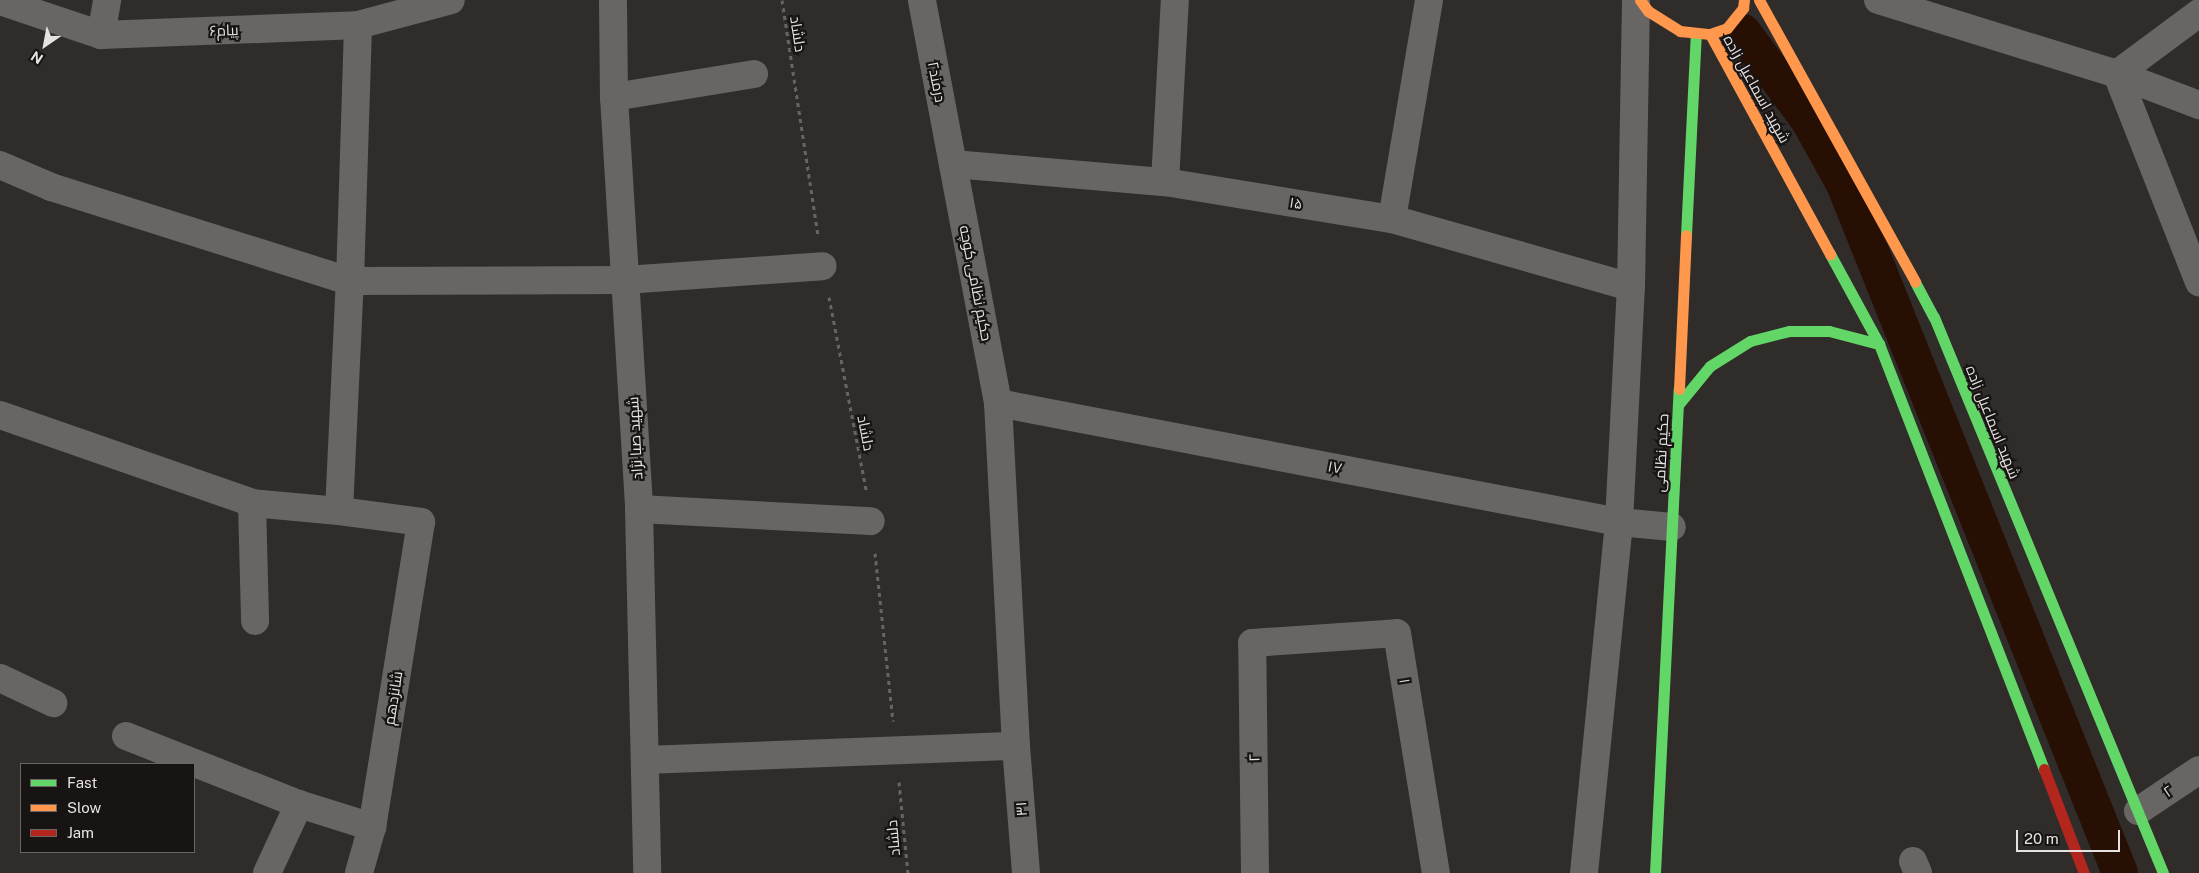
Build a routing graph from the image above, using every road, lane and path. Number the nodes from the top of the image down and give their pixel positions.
1 (106, 0) edge
2 (451, 0) edge
3 (782, 0) edge
4 (922, 0) edge
5 (1174, 0) edge
6 (1429, 0) edge
7 (1638, 0) edge
8 (1744, 0) edge
9 (1759, 0) edge
10 (1878, 0) edge
11 (0, 1) edge
12 (613, 3) dead end
13 (2199, 12) edge
14 (358, 25) junction
15 (1696, 34) junction
16 (1710, 34) junction
17 (100, 35) junction
18 (754, 74) dead end
19 (2117, 74) junction
20 (614, 97) junction
21 (2199, 105) edge
22 (953, 164) junction
23 (0, 165) edge
24 (1165, 182) junction
25 (1392, 219) junction
26 (823, 266) junction
27 (625, 280) junction
28 (350, 281) junction
29 (2199, 282) edge
30 (1630, 287) junction
31 (1879, 344) junction
32 (998, 402) junction
33 (1678, 405) junction
34 (0, 415) edge
35 (252, 503) junction
36 (639, 509) junction
37 (339, 511) junction
38 (872, 521) junction
39 (1619, 522) junction
40 (1672, 527) junction
41 (255, 621) dead end
42 (1252, 643) joint
43 (0, 678) edge
44 (53, 703) dead end
45 (126, 736) dead end
46 (1016, 746) junction
47 (896, 749) junction
48 (645, 760) junction
49 (195, 763) edge
50 (195, 763) edge
51 (2199, 770) edge
52 (299, 804) junction
53 (2138, 811) junction
54 (372, 828) junction
55 (267, 873) edge
56 (359, 873) edge
57 (647, 873) edge
58 (908, 873) edge
59 (1026, 873) edge
60 (1255, 873) edge
61 (1436, 873) edge
62 (1584, 873) edge
63 (1655, 873) edge
64 (2084, 873) edge
65 (2162, 873) edge

1 - 17 street
2 - 14 street, ۶پیام
3 - 26 path, دلشاد
4 - 22 street, درمند۲
5 - 24 street
6 - 25 street
7 - 15 street
7 - 30 street
8 - 16 street
9 - 53 street, شهید اسماعیل زاده
10 - 19 street
11 - 17 street, ۶پیام
12 - 20 street, شهید صبا نژاد
13 - 19 street
14 - 17 street, ۶پیام
14 - 28 street
15 - 16 street
15 - 33 street, حکیم نظامی
16 - 31 street, شهید اسماعیل زاده
18 - 20 street
19 - 21 street
19 - 29 street
20 - 27 street, شهید صبا نژاد
22 - 24 street, ۱۵
22 - 32 street, حکیم نظامی کوچه
23 - 28 street
24 - 25 street, ۱۵
25 - 30 street, ۱۵
26 - 27 street
26 - 38 path, دلشاد
27 - 28 street
27 - 36 street, شهید صبا نژاد
28 - 37 street
30 - 39 street
31 - 33 street
31 - 64 street, شهید اسماعیل زاده
32 - 39 street, ۱۷
32 - 46 street, حکیم نظامی کوچه
33 - 40 street, حکیم نظامی
34 - 35 street
35 - 37 street
35 - 41 street
36 - 38 street
36 - 48 street, شهید صبا نژاد
37 - 54 street, شانزدهم
38 - 47 path, دلشاد
39 - 40 street, ۱۷
39 - 62 street
40 - 63 street, حکیم نظامی
42 - 60 street, ۲
42 - 61 street, ۱
43 - 44 street
45 - 50 street
46 - 47 street
46 - 59 street, ۳۱
47 - 48 street
47 - 58 path, دلشاد
48 - 57 street, شهید صبا نژاد
49 - 52 street
51 - 53 street, ۲
52 - 54 street
52 - 55 street
53 - 65 street, شهید اسماعیل زاده
54 - 56 street, شانزدهم

